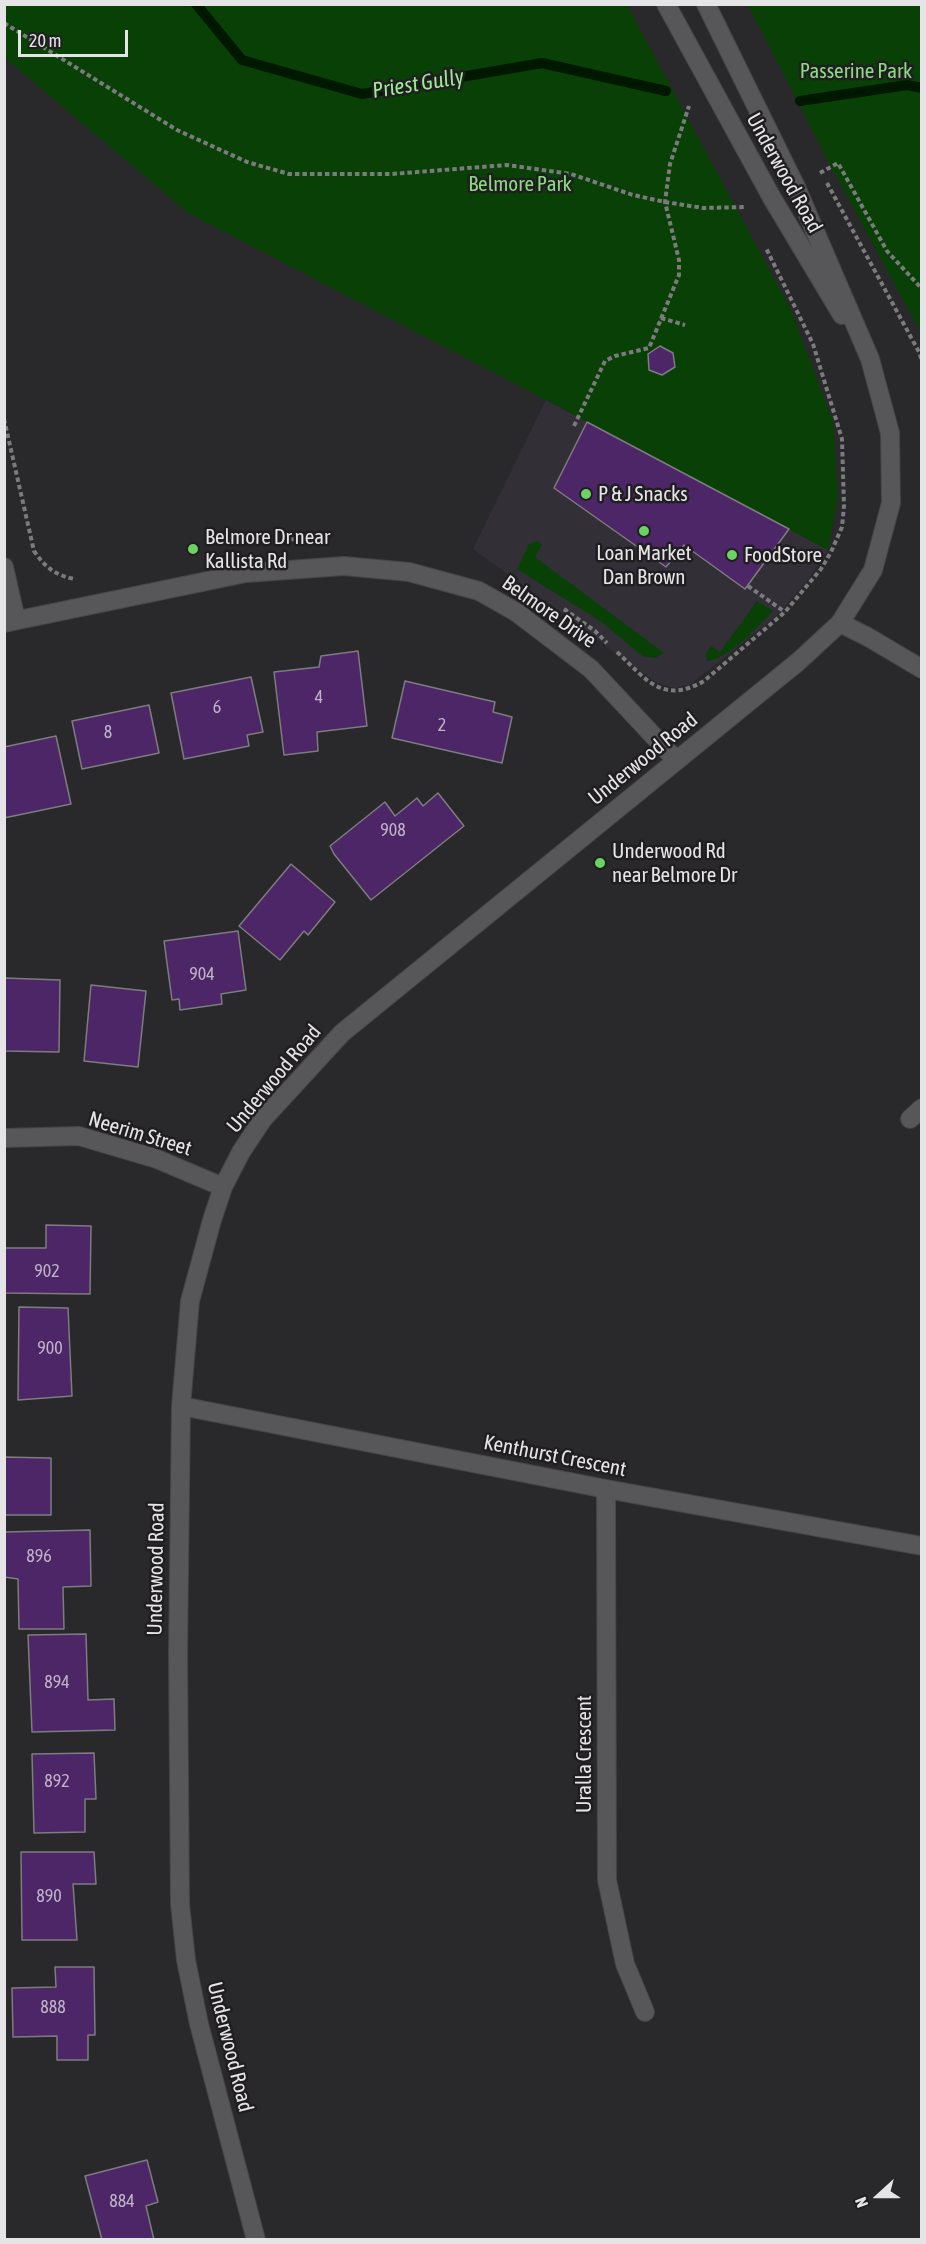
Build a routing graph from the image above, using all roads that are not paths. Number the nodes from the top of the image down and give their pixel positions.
1 (666, 4) edge
2 (706, 4) edge
3 (870, 360) junction
4 (4, 567) edge
5 (10, 621) edge
6 (840, 623) junction
7 (921, 669) edge
8 (676, 760) junction
9 (4, 1138) edge
10 (224, 1187) junction
11 (181, 1406) junction
12 (606, 1489) junction
13 (921, 1546) edge
14 (645, 2012) dead end
15 (256, 2240) edge

1 - 3 street, Underwood Road
2 - 3 street, Underwood Road
3 - 6 street, Underwood Road
4 - 5 street
5 - 8 street, Belmore Drive
6 - 7 street
6 - 8 street, Underwood Road
8 - 10 street, Underwood Road
9 - 10 street, Neerim Street
10 - 11 street, Underwood Road
11 - 12 street, Kenthurst Crescent
11 - 15 street, Underwood Road
12 - 13 street, Kenthurst Crescent
12 - 14 street, Uralla Crescent

